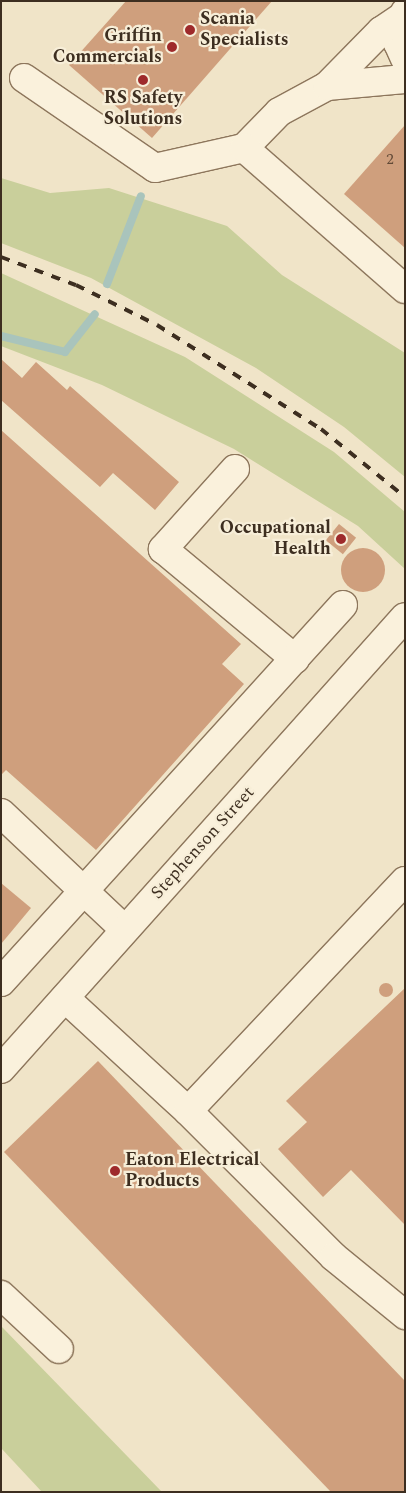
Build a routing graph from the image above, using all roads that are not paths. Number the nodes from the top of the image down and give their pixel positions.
1 (404, 15) edge
2 (405, 59) edge
3 (24, 78) dead end
4 (405, 79) edge
5 (328, 86) junction
6 (244, 148) junction
7 (405, 289) edge
8 (235, 469) dead end
9 (343, 605) dead end
10 (405, 617) edge
11 (295, 658) junction
12 (1, 813) edge
13 (405, 881) edge
14 (82, 890) junction
15 (124, 930) junction
16 (1, 982) edge
17 (65, 998) junction
18 (1, 1069) edge
19 (188, 1111) junction
20 (1, 1295) edge
21 (405, 1316) edge
22 (59, 1349) dead end

1 - 2 street
1 - 5 street
3 - 6 street
4 - 5 street
5 - 6 street
6 - 7 street
8 - 11 street
9 - 11 street
10 - 15 street, Stephenson Street
11 - 14 street
12 - 14 street
13 - 19 street
14 - 15 street
14 - 16 street
15 - 17 street, Stephenson Street
17 - 18 street, Stephenson Street
17 - 19 street
19 - 21 street
20 - 22 street

